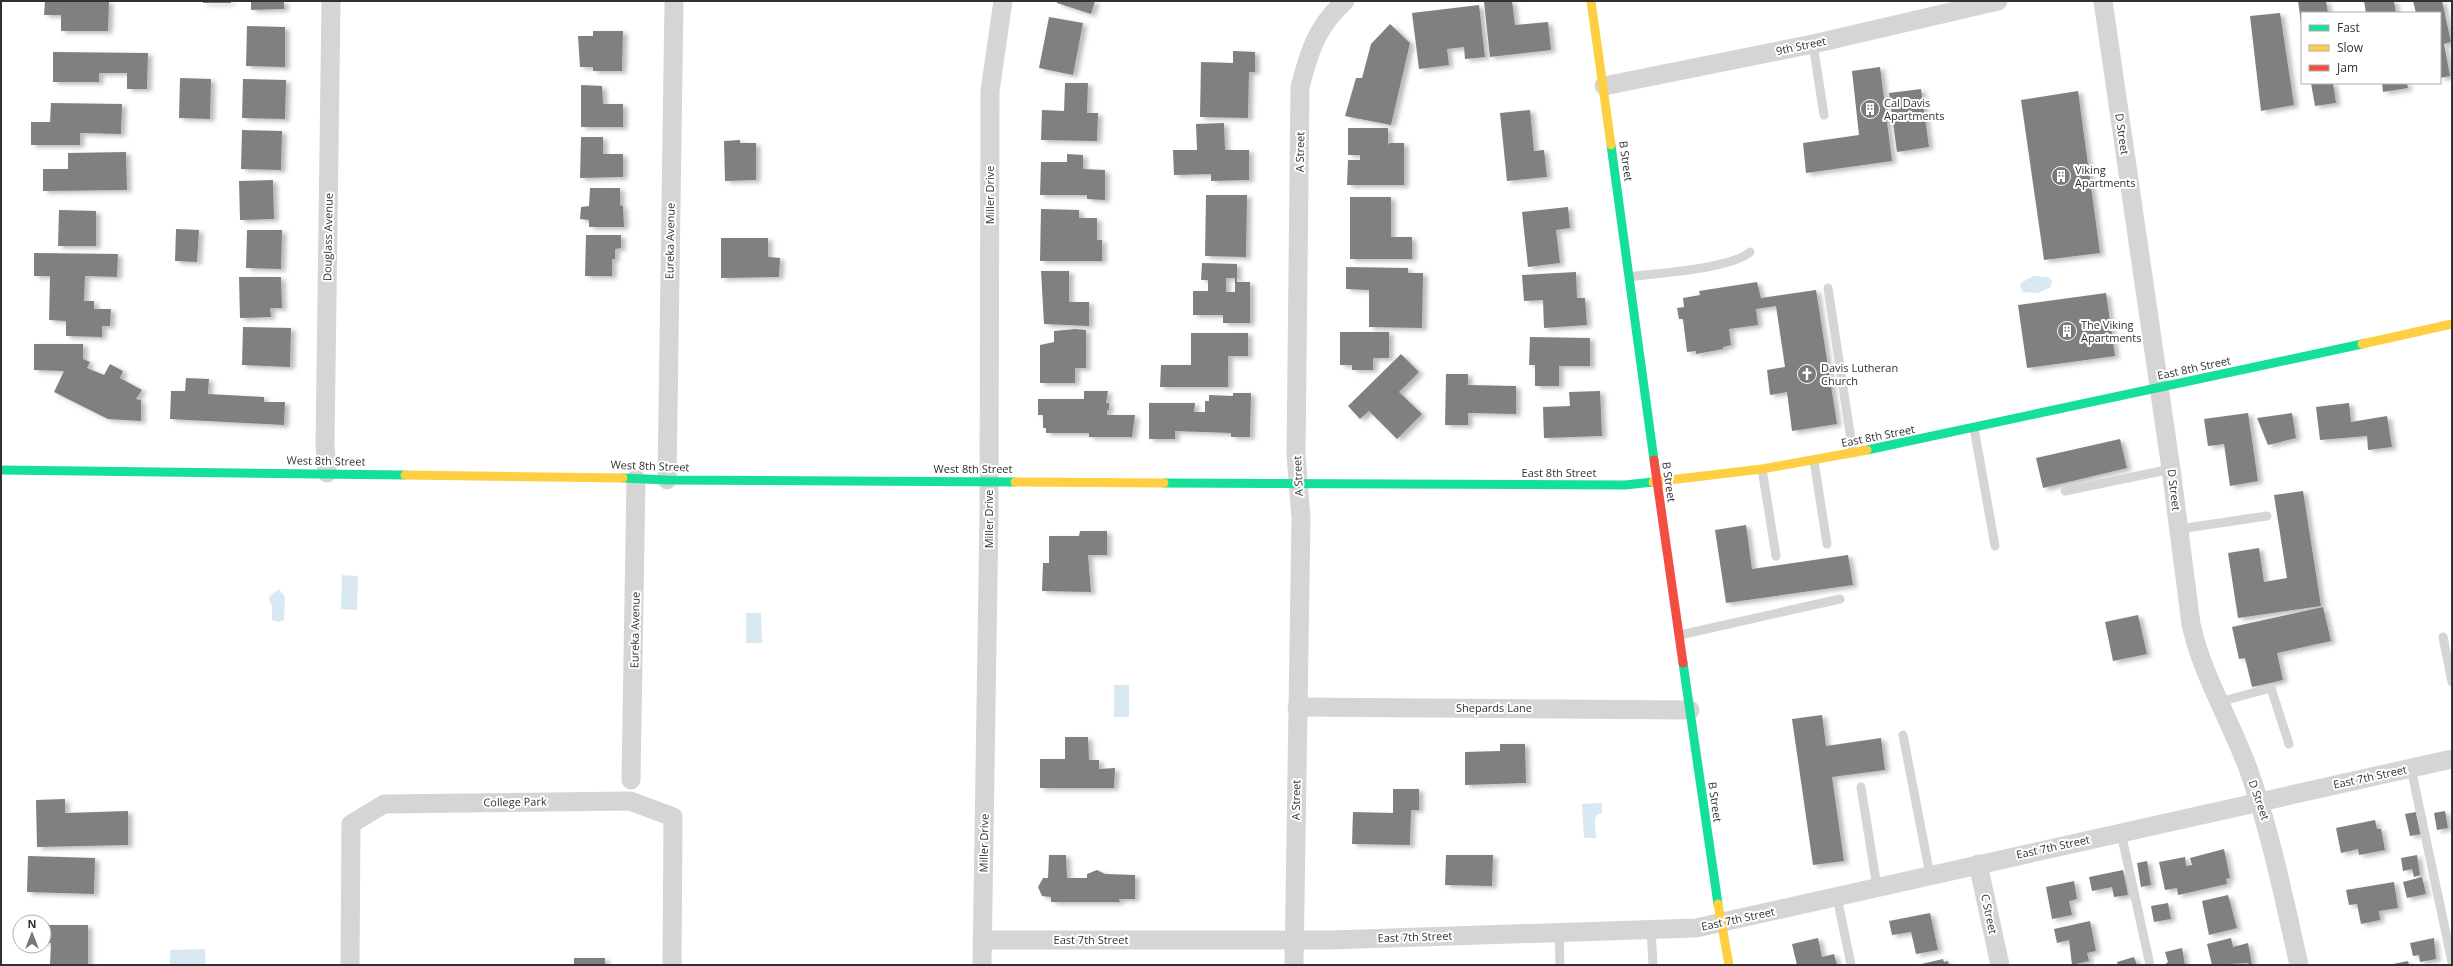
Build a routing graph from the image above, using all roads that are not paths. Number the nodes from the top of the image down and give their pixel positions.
1 (331, 1) edge
2 (674, 1) edge
3 (1003, 1) edge
4 (1345, 1) edge
5 (1591, 1) edge
6 (1998, 1) edge
7 (2103, 1) edge
8 (1813, 44) junction
9 (1604, 86) junction
10 (1824, 115) dead end
11 (1750, 252) dead end
12 (1630, 276) junction
13 (1828, 288) dead end
14 (2452, 324) edge
15 (2159, 388) junction
16 (1974, 428) junction
17 (1853, 453) junction
18 (1814, 461) junction
19 (2171, 469) junction
20 (1, 470) edge
21 (1762, 470) junction
22 (326, 473) junction
23 (636, 479) junction
24 (667, 480) junction
25 (989, 480) junction
26 (1657, 482) junction
27 (1298, 484) junction
28 (2065, 491) dead end
29 (2267, 516) dead end
30 (2179, 529) junction
31 (1827, 544) dead end
32 (1995, 546) dead end
33 (1776, 556) dead end
34 (1840, 599) dead end
35 (1680, 635) junction
36 (2443, 637) dead end
37 (2452, 682) edge
38 (2219, 702) junction
39 (1297, 707) junction
40 (1690, 710) junction
41 (1903, 735) dead end
42 (2289, 744) dead end
43 (2452, 759) edge
44 (2411, 768) junction
45 (631, 780) dead end
46 (1861, 787) dead end
47 (2259, 800) junction
48 (2121, 833) junction
49 (1978, 864) junction
50 (1930, 875) junction
51 (1877, 887) junction
52 (1836, 897) junction
53 (1722, 924) junction
54 (1651, 930) junction
55 (1559, 932) junction
56 (982, 940) junction
57 (1295, 940) junction
58 (2452, 962) edge
59 (350, 965) edge
60 (672, 965) edge
61 (982, 965) edge
62 (1294, 965) edge
63 (1560, 965) edge
64 (1653, 965) edge
65 (1729, 965) edge
66 (1851, 965) edge
67 (2000, 965) edge
68 (2150, 965) edge
69 (2299, 965) edge

1 - 22 street, Douglass Avenue
2 - 24 street, Eureka Avenue
3 - 25 street, Miller Drive
4 - 27 street, A Street
5 - 9 street, B Street
6 - 8 street, 9th Street
7 - 15 street, D Street
8 - 9 street, 9th Street
8 - 10 lane
9 - 12 street, B Street
11 - 12 lane
12 - 26 street, B Street
13 - 17 lane
14 - 15 street, East 8th Street
15 - 16 street, East 8th Street
15 - 19 street, D Street
16 - 17 street, East 8th Street
16 - 32 lane
17 - 18 street, East 8th Street
18 - 21 street, East 8th Street
18 - 31 lane
19 - 28 lane
19 - 30 street, D Street
20 - 22 street, West 8th Street
21 - 26 street, East 8th Street
21 - 33 lane
22 - 23 street, West 8th Street
23 - 24 street, West 8th Street
23 - 45 street, Eureka Avenue
24 - 25 street, West 8th Street
25 - 27 street, West 8th Street
25 - 56 street, Miller Drive
26 - 27 street, East 8th Street
26 - 35 street, B Street
27 - 39 street, A Street
29 - 30 lane
30 - 38 street, D Street
34 - 35 lane
35 - 40 street, B Street
36 - 37 lane
38 - 42 lane
38 - 47 street, D Street
39 - 40 street, Shepards Lane
39 - 57 street, A Street
40 - 53 street, B Street
41 - 50 lane
43 - 44 street, East 7th Street
44 - 47 street, East 7th Street
44 - 58 lane
46 - 51 lane
47 - 48 street, East 7th Street
47 - 69 street, D Street
48 - 49 street, East 7th Street
48 - 68 lane
49 - 50 street, East 7th Street
49 - 67 street, C Street
50 - 51 street, East 7th Street
51 - 52 street, East 7th Street
52 - 53 street, East 7th Street
52 - 66 lane
53 - 54 street, East 7th Street
53 - 65 street, B Street
54 - 55 street, East 7th Street
54 - 64 lane
55 - 57 street, East 7th Street
55 - 63 lane
56 - 57 street, East 7th Street
56 - 61 street, Miller Drive
57 - 62 street, A Street
59 - 60 street, College Park

